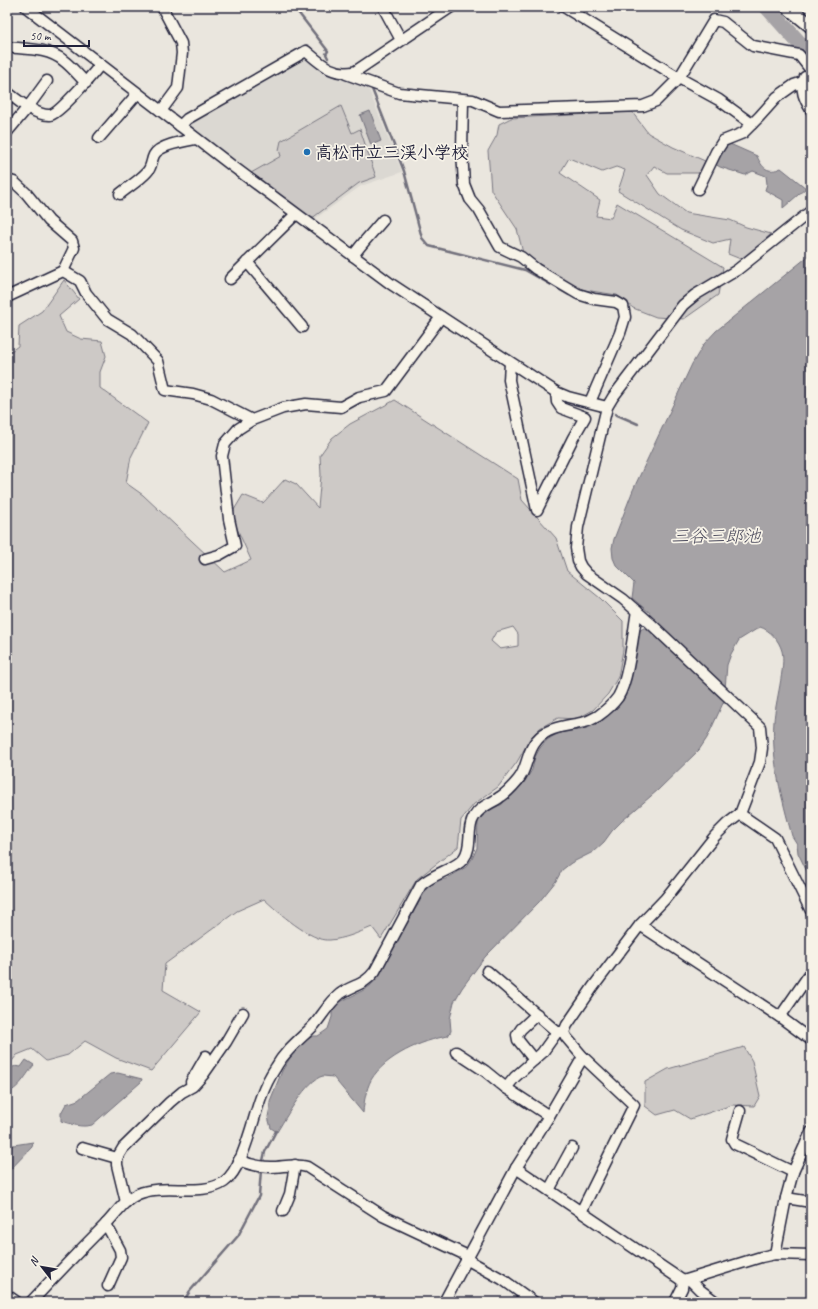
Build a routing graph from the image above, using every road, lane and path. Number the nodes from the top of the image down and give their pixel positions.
1 (26, 7) edge
2 (162, 7) edge
3 (383, 7) edge
4 (451, 7) edge
5 (564, 7) edge
6 (788, 7) edge
7 (811, 26) edge
8 (401, 40) junction
9 (7, 47) edge
10 (100, 65) junction
11 (810, 68) edge
12 (346, 74) junction
13 (679, 78) junction
14 (46, 81) dead end
15 (803, 82) junction
16 (86, 83) junction
17 (7, 92) edge
18 (137, 94) junction
19 (462, 100) junction
20 (28, 107) junction
21 (811, 110) edge
22 (161, 111) junction
23 (752, 124) junction
24 (180, 126) junction
25 (7, 132) edge
26 (99, 138) dead end
27 (196, 138) junction
28 (7, 180) edge
29 (698, 190) dead end
30 (120, 194) dead end
31 (811, 211) edge
32 (296, 214) junction
33 (383, 220) dead end
34 (352, 256) junction
35 (247, 262) junction
36 (63, 271) junction
37 (230, 278) dead end
38 (7, 297) edge
39 (441, 317) junction
40 (302, 327) dead end
41 (510, 363) junction
42 (556, 392) junction
43 (590, 402) junction
44 (607, 407) junction
45 (252, 420) junction
46 (205, 558) dead end
47 (637, 612) junction
48 (740, 814) junction
49 (811, 911) edge
50 (640, 925) junction
51 (487, 971) dead end
52 (811, 972) edge
53 (243, 1013) dead end
54 (537, 1014) junction
55 (780, 1017) junction
56 (561, 1032) junction
57 (811, 1040) edge
58 (456, 1052) dead end
59 (206, 1056) dead end
60 (583, 1057) junction
61 (534, 1060) junction
62 (506, 1088) junction
63 (182, 1092) junction
64 (740, 1111) dead end
65 (549, 1116) junction
66 (811, 1132) edge
67 (82, 1148) dead end
68 (572, 1148) dead end
69 (118, 1158) junction
70 (239, 1160) junction
71 (295, 1165) junction
72 (516, 1168) junction
73 (793, 1172) junction
74 (549, 1190) junction
75 (786, 1198) junction
76 (126, 1202) junction
77 (811, 1202) edge
78 (283, 1211) dead end
79 (581, 1212) junction
80 (106, 1224) junction
81 (775, 1254) junction
82 (811, 1255) edge
83 (467, 1257) junction
84 (686, 1280) junction
85 (108, 1286) dead end
86 (7, 1295) edge
87 (17, 1302) edge
88 (31, 1302) edge
89 (444, 1302) edge
90 (534, 1302) edge
91 (675, 1302) edge
92 (716, 1302) edge

1 - 10 street
2 - 22 street
3 - 8 street
4 - 8 street
5 - 13 street
6 - 7 main road
8 - 12 street
9 - 16 street
10 - 16 street
10 - 18 street
11 - 13 street
11 - 15 street
12 - 19 street
12 - 24 street
13 - 19 street
13 - 23 street
14 - 20 street
15 - 21 street
15 - 23 street
16 - 20 street
17 - 20 street
18 - 22 street
18 - 26 street
19 - 43 street
20 - 25 street
22 - 24 street
23 - 29 street
24 - 27 street
27 - 30 street
27 - 32 street
28 - 36 street
31 - 44 street
32 - 34 street
32 - 35 street
33 - 34 street
34 - 39 street
35 - 37 street
35 - 40 street
36 - 38 street
36 - 45 street
39 - 41 street
39 - 45 street
41 - 42 street
41 - 42 street
42 - 43 street
43 - 44 street
44 - 47 street
45 - 46 street
47 - 48 street
47 - 70 street
48 - 49 street
48 - 50 street
50 - 55 street
50 - 56 street
51 - 54 street
52 - 55 street
53 - 63 street
54 - 56 street
54 - 61 street
55 - 57 street
56 - 60 street
56 - 61 street
58 - 62 street
59 - 63 street
60 - 65 street
60 - 79 street
61 - 62 street
62 - 65 street
63 - 69 street
64 - 73 street
65 - 72 street
66 - 73 street
67 - 69 street
68 - 74 street
69 - 76 street
70 - 71 street
70 - 76 street
71 - 78 street
71 - 83 street
72 - 74 street
72 - 83 street
73 - 75 street
74 - 79 street
75 - 77 street
75 - 81 street
76 - 80 street
79 - 84 street
80 - 85 street
80 - 88 street
81 - 82 street
81 - 84 street
83 - 89 street
83 - 90 street
84 - 91 street
84 - 92 street
86 - 87 street

